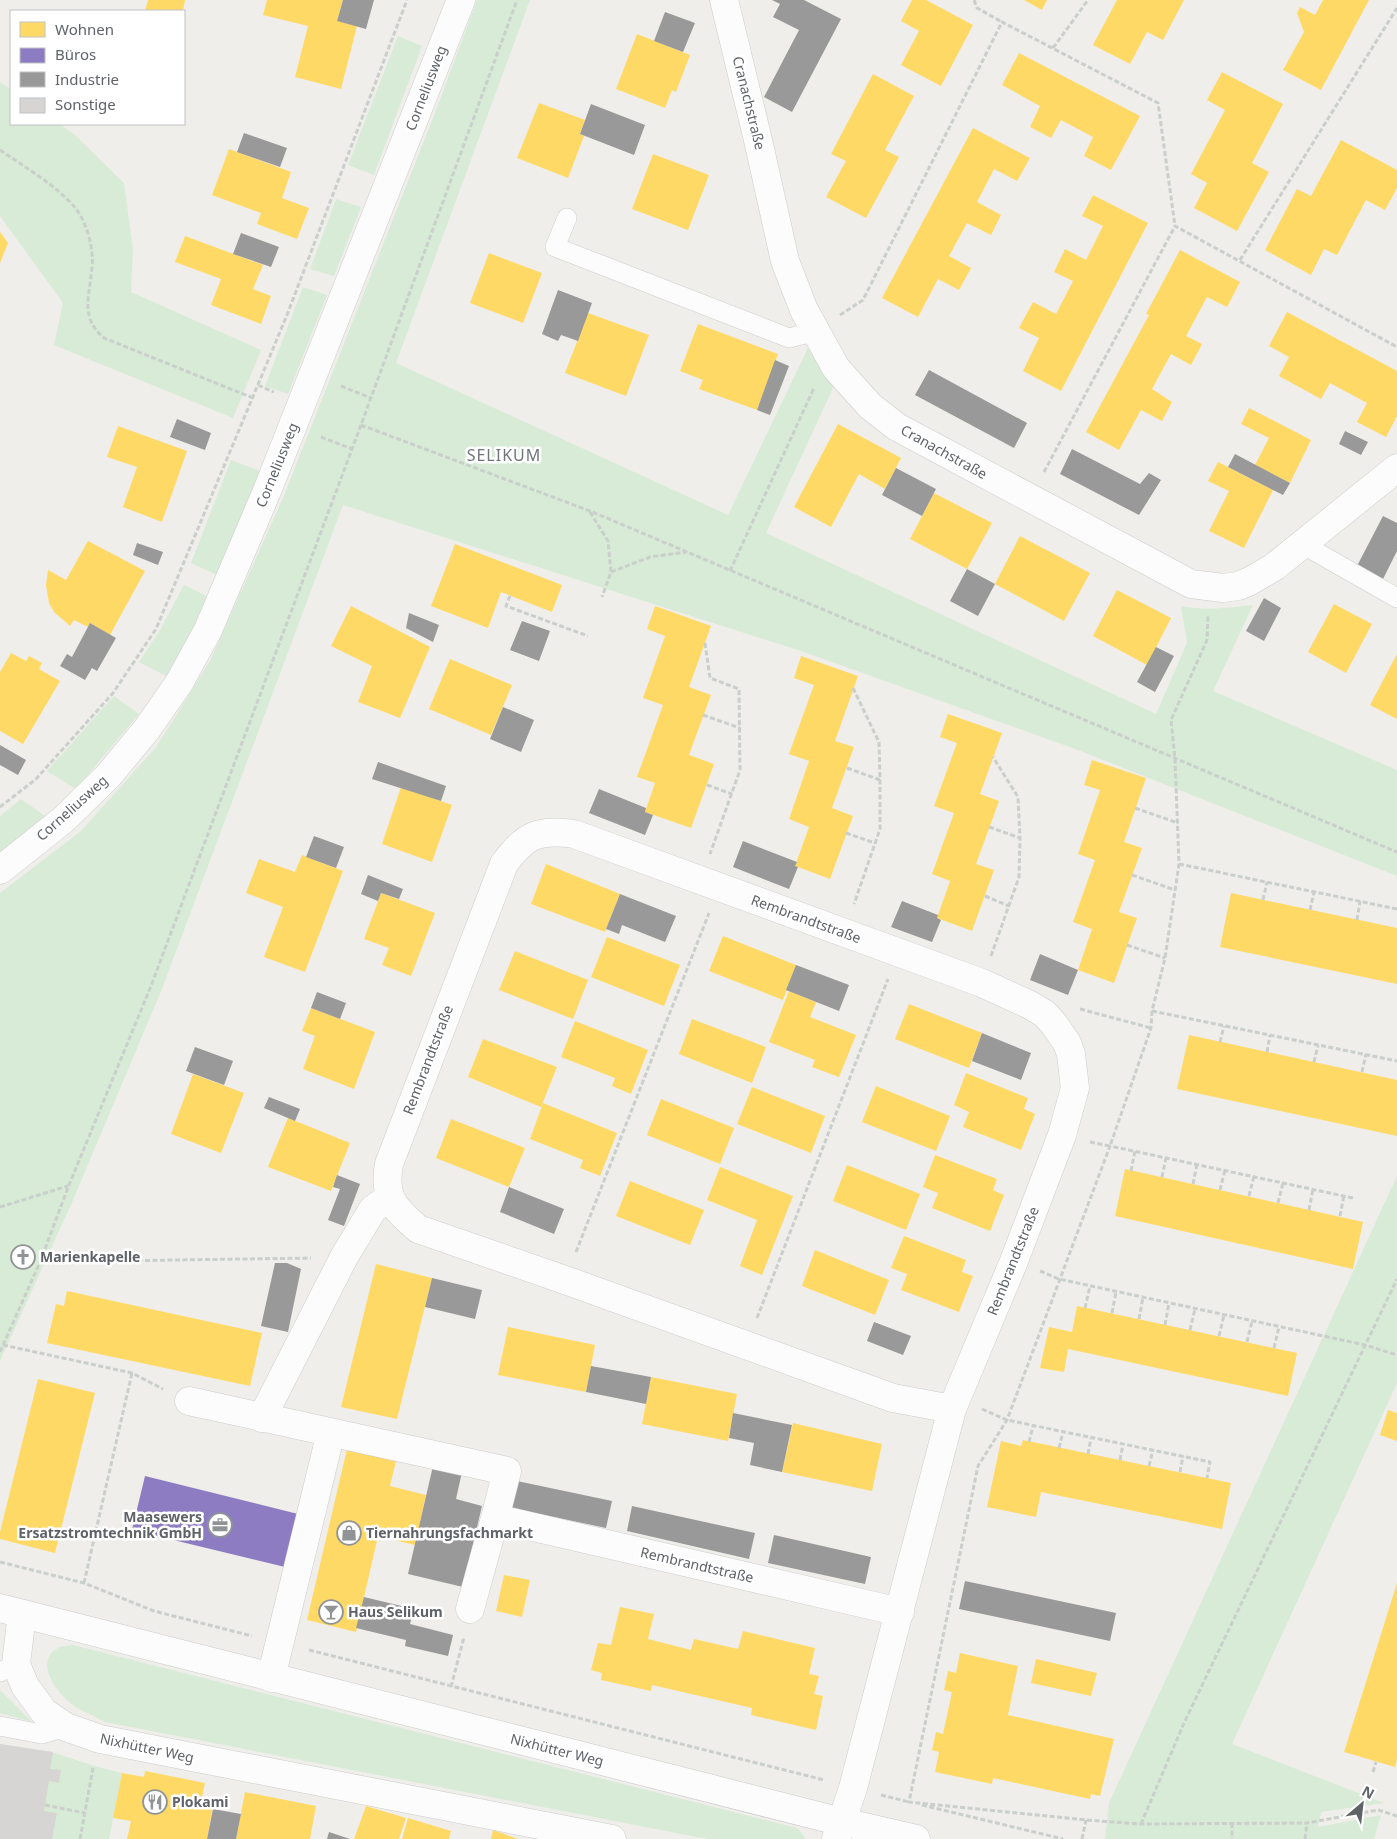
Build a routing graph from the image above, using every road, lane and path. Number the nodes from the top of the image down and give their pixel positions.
1 (407, 0) edge
2 (461, 0) edge
3 (517, 0) edge
4 (724, 0) edge
5 (974, 0) edge
6 (1088, 0) edge
7 (1397, 8) edge
8 (1002, 22) junction
9 (1053, 48) junction
10 (0, 150) edge
11 (567, 218) dead end
12 (1175, 226) junction
13 (1240, 260) junction
14 (816, 331) junction
15 (1397, 346) edge
16 (836, 368) junction
17 (253, 398) junction
18 (361, 426) junction
19 (1397, 468) edge
20 (1030, 499) junction
21 (590, 512) junction
22 (1302, 544) junction
23 (686, 552) junction
24 (730, 571) junction
25 (611, 572) junction
26 (1208, 587) junction
27 (510, 596) dead end
28 (602, 597) dead end
29 (1397, 598) edge
30 (588, 636) dead end
31 (705, 643) dead end
32 (854, 688) dead end
33 (703, 715) dead end
34 (740, 728) junction
35 (993, 757) dead end
36 (1175, 759) junction
37 (847, 768) dead end
38 (880, 780) junction
39 (706, 785) dead end
40 (732, 794) junction
41 (0, 807) edge
42 (1135, 808) dead end
43 (1178, 823) junction
44 (989, 827) dead end
45 (846, 833) dead end
46 (1020, 838) junction
47 (875, 843) junction
48 (1397, 852) edge
49 (1179, 864) junction
50 (0, 870) edge
51 (1132, 875) dead end
52 (1267, 882) junction
53 (710, 884) junction
54 (1175, 890) junction
55 (1314, 892) junction
56 (984, 896) dead end
57 (1263, 900) dead end
58 (1360, 901) junction
59 (1010, 906) junction
60 (1397, 909) edge
61 (1310, 910) dead end
62 (1357, 920) dead end
63 (843, 933) junction
64 (1127, 945) dead end
65 (898, 952) junction
66 (1164, 958) junction
67 (982, 983) junction
68 (1152, 1011) junction
69 (1045, 1014) junction
70 (1224, 1026) junction
71 (1151, 1028) junction
72 (1270, 1036) junction
73 (1220, 1042) dead end
74 (1318, 1045) junction
75 (1267, 1052) dead end
76 (1366, 1054) junction
77 (1397, 1061) edge
78 (1314, 1062) dead end
79 (1362, 1072) dead end
80 (1062, 1136) junction
81 (1110, 1146) junction
82 (1136, 1151) junction
83 (1166, 1158) junction
84 (1197, 1164) junction
85 (1225, 1170) junction
86 (1131, 1171) dead end
87 (1254, 1176) junction
88 (1162, 1178) dead end
89 (1283, 1183) junction
90 (1193, 1184) dead end
91 (68, 1186) junction
92 (1313, 1189) junction
93 (1220, 1190) dead end
94 (1249, 1196) dead end
95 (1344, 1196) junction
96 (390, 1197) junction
97 (1353, 1198) dead end
98 (1278, 1203) dead end
99 (0, 1207) edge
100 (1309, 1210) dead end
101 (1340, 1216) dead end
102 (344, 1257) junction
103 (1014, 1261) junction
104 (40, 1262) junction
105 (1059, 1279) junction
106 (1397, 1279) edge
107 (565, 1280) junction
108 (1090, 1286) junction
109 (1116, 1292) junction
110 (1143, 1297) junction
111 (1169, 1303) junction
112 (1085, 1308) dead end
113 (1195, 1309) junction
114 (1112, 1313) dead end
115 (1224, 1315) junction
116 (1139, 1319) dead end
117 (1252, 1321) junction
118 (1165, 1325) dead end
119 (1279, 1327) junction
120 (1190, 1330) dead end
121 (1219, 1336) dead end
122 (1247, 1342) dead end
123 (3, 1345) junction
124 (747, 1345) junction
125 (1365, 1345) junction
126 (1274, 1348) dead end
127 (0, 1352) edge
128 (1397, 1355) edge
129 (132, 1373) junction
130 (189, 1401) joint
131 (954, 1404) junction
132 (262, 1418) junction
133 (1006, 1420) junction
134 (1033, 1426) junction
135 (331, 1432) junction
136 (1063, 1432) junction
137 (1092, 1438) junction
138 (1029, 1442) dead end
139 (1123, 1444) junction
140 (1059, 1448) dead end
141 (1152, 1450) junction
142 (1088, 1454) dead end
143 (1183, 1456) junction
144 (1120, 1460) dead end
145 (1149, 1466) dead end
146 (1180, 1472) dead end
147 (1207, 1478) dead end
148 (495, 1518) junction
149 (0, 1562) edge
150 (84, 1583) junction
151 (470, 1609) joint
152 (11, 1611) edge
153 (900, 1612) junction
154 (280, 1643) junction
155 (8, 1668) edge
156 (271, 1678) junction
157 (451, 1687) junction
158 (0, 1726) edge
159 (66, 1727) junction
160 (100, 1740) junction
161 (1376, 1762) dead end
162 (1373, 1772) dead end
163 (853, 1788) junction
164 (909, 1802) junction
165 (44, 1805) dead end
166 (85, 1813) junction
167 (1397, 1816) edge
168 (1086, 1820) junction
169 (1232, 1823) junction
170 (1307, 1823) junction
171 (1141, 1824) junction
172 (839, 1830) edge
173 (80, 1839) edge
174 (612, 1839) edge
175 (916, 1839) edge
176 (1063, 1839) edge
177 (1082, 1839) edge
178 (1232, 1839) edge
179 (1305, 1839) edge

1 - 17 path
2 - 50 street, Corneliusweg
3 - 18 path
4 - 14 street, Cranachstraße
5 - 8 path
6 - 9 path
7 - 13 path
8 - 9 path
8 - 14 path
9 - 12 path
10 - 17 path
11 - 14 lane
12 - 13 path
12 - 20 path
13 - 15 path
14 - 16 street, Cranachstraße
16 - 20 street, Cranachstraße
16 - 24 path
17 - 41 path
18 - 21 path
18 - 91 path
19 - 22 street, Cranachstraße
20 - 26 street, Cranachstraße
21 - 23 path
21 - 25 path
22 - 26 street, Cranachstraße
22 - 29 lane
23 - 24 path
23 - 25 path
24 - 36 path
25 - 28 path
26 - 36 path
27 - 30 path
31 - 34 path
32 - 38 path
33 - 34 path
34 - 40 path
35 - 46 path
36 - 43 path
36 - 48 path
37 - 38 path
38 - 47 path
39 - 40 path
40 - 53 path
42 - 43 path
43 - 49 path
44 - 46 path
45 - 47 path
46 - 59 path
47 - 63 path
49 - 52 path
49 - 54 path
51 - 54 path
52 - 55 path
52 - 57 path
53 - 63 street, Rembrandtstraße
53 - 96 street, Rembrandtstraße
53 - 107 path
54 - 66 path
55 - 58 path
55 - 61 path
56 - 59 path
58 - 60 path
58 - 62 path
59 - 67 path
63 - 65 street, Rembrandtstraße
64 - 66 path
65 - 67 street, Rembrandtstraße
65 - 124 path
66 - 68 path
67 - 69 street, Rembrandtstraße
68 - 70 path
68 - 71 path
69 - 71 path
69 - 80 street, Rembrandtstraße
70 - 72 path
70 - 73 path
71 - 81 path
72 - 74 path
72 - 75 path
74 - 76 path
74 - 78 path
76 - 77 path
76 - 79 path
80 - 81 path
80 - 103 street, Rembrandtstraße
81 - 82 path
81 - 105 path
82 - 83 path
82 - 86 path
83 - 84 path
83 - 88 path
84 - 85 path
84 - 90 path
85 - 87 path
85 - 93 path
87 - 89 path
87 - 94 path
89 - 92 path
89 - 98 path
91 - 99 path
91 - 104 path
92 - 95 path
92 - 100 path
95 - 97 path
95 - 101 path
96 - 102 street
96 - 107 street, Rembrandtstraße
102 - 104 path
102 - 132 street
103 - 105 path
103 - 131 street, Rembrandtstraße
104 - 123 path
105 - 108 path
105 - 133 path
106 - 125 path
107 - 124 street, Rembrandtstraße
108 - 109 path
108 - 112 path
109 - 110 path
109 - 114 path
110 - 111 path
110 - 116 path
111 - 113 path
111 - 118 path
113 - 115 path
113 - 120 path
115 - 117 path
115 - 121 path
117 - 119 path
117 - 122 path
119 - 125 path
119 - 126 path
123 - 127 path
123 - 129 path
124 - 131 street, Rembrandtstraße
125 - 128 path
125 - 171 path
129 - 130 path
129 - 150 path
130 - 132 street
131 - 133 path
131 - 153 street, Rembrandtstraße
132 - 135 street
133 - 134 path
133 - 164 path
134 - 136 path
134 - 138 path
135 - 148 street
135 - 154 street
136 - 137 path
136 - 140 path
137 - 139 path
137 - 142 path
139 - 141 path
139 - 144 path
141 - 143 path
141 - 145 path
143 - 146 path
143 - 147 path
148 - 151 street
148 - 153 street, Rembrandtstraße
149 - 150 path
150 - 154 path
151 - 157 path
152 - 155 street, Nixhütter Weg
152 - 156 street, Nixhütter Weg
153 - 163 street, Rembrandtstraße
154 - 156 street
154 - 157 path
155 - 159 street, Nixhütter Weg
156 - 172 street, Nixhütter Weg
157 - 163 path
158 - 159 lane
159 - 160 street, Nixhütter Weg
160 - 166 path
160 - 174 street, Nixhütter Weg
161 - 162 path
163 - 164 path
163 - 172 street, Rembrandtstraße
164 - 168 path
164 - 176 path
165 - 166 path
166 - 173 path
167 - 170 path
168 - 171 path
168 - 177 path
169 - 170 path
169 - 171 path
169 - 178 path
170 - 179 path
172 - 175 street, Nixhütter Weg

